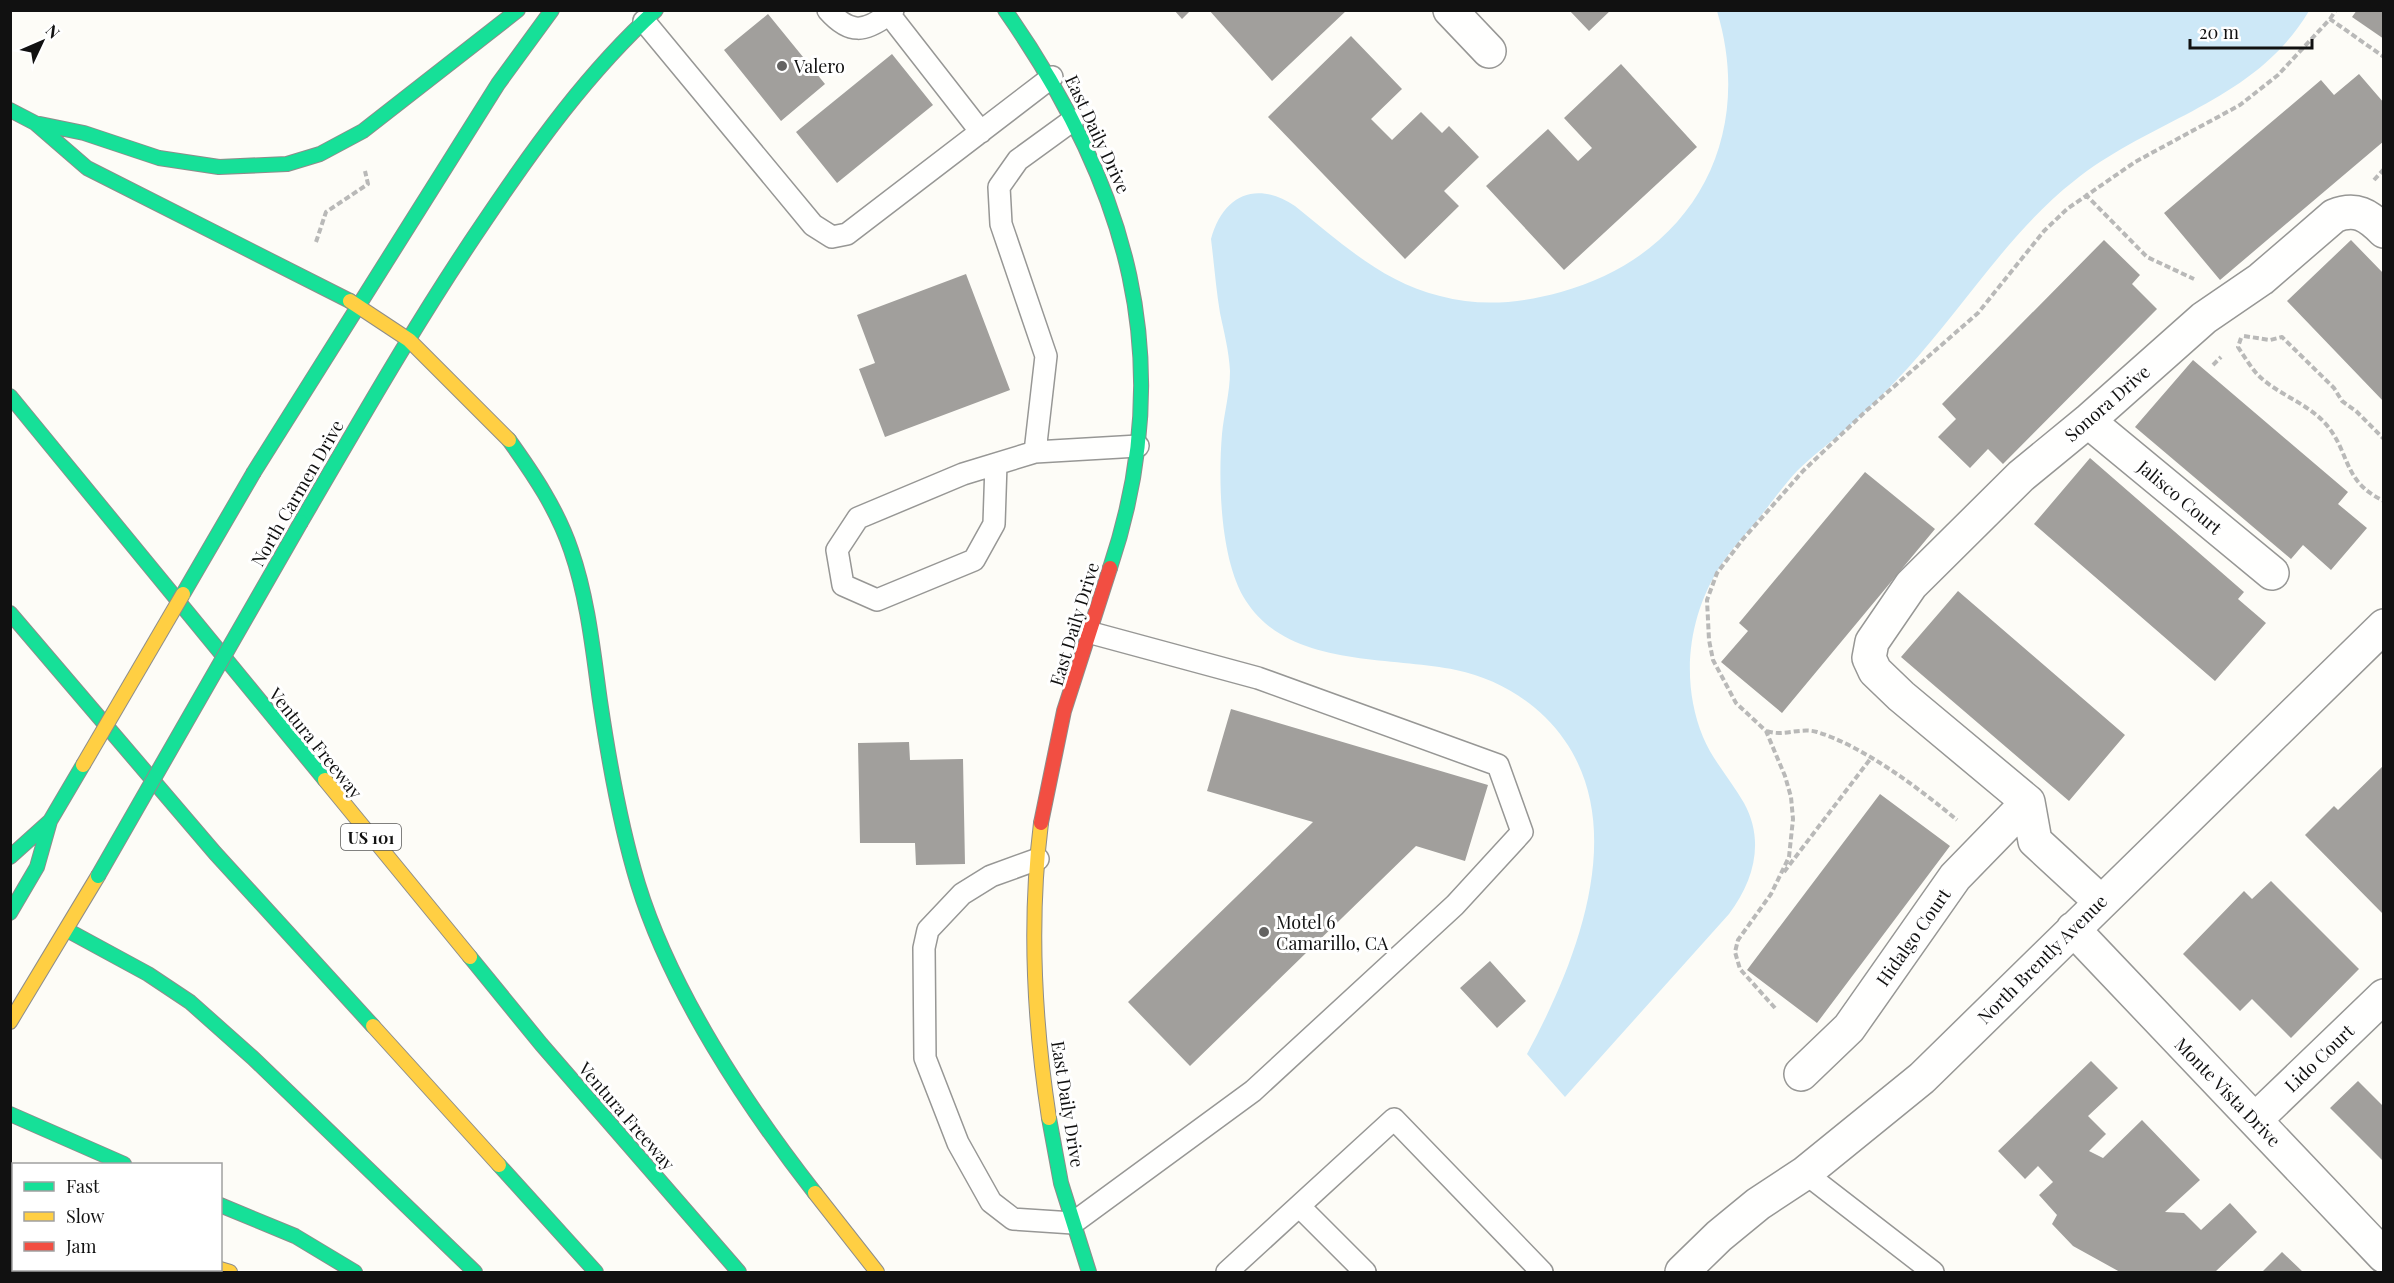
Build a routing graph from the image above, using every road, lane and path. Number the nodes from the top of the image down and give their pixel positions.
1 (518, 10) edge
2 (552, 10) edge
3 (828, 10) edge
4 (1005, 10) edge
5 (1450, 10) edge
6 (2336, 10) edge
7 (891, 12) edge
8 (650, 16) edge
9 (2330, 19) junction
10 (1489, 51) dead end
11 (2384, 57) edge
12 (1052, 77) junction
13 (10, 110) edge
14 (1073, 120) junction
15 (35, 123) junction
16 (981, 132) junction
17 (365, 171) dead end
18 (2085, 194) junction
19 (2384, 231) edge
20 (315, 244) dead end
21 (359, 306) junction
22 (2218, 308) junction
23 (409, 340) junction
24 (10, 396) edge
25 (2088, 421) junction
26 (2384, 439) edge
27 (1138, 446) junction
28 (1035, 452) junction
29 (996, 464) junction
30 (2384, 501) edge
31 (2272, 573) dead end
32 (10, 613) edge
33 (2384, 626) edge
34 (1088, 632) junction
35 (1766, 731) junction
36 (1870, 758) junction
37 (2028, 802) junction
38 (50, 821) junction
39 (1988, 844) junction
40 (10, 857) edge
41 (1038, 859) junction
42 (1782, 875) junction
43 (2100, 901) junction
44 (10, 912) edge
45 (2073, 929) junction
46 (67, 930) junction
47 (2384, 996) edge
48 (1775, 1008) dead end
49 (10, 1022) edge
50 (1801, 1074) dead end
51 (10, 1114) edge
52 (2255, 1120) junction
53 (122, 1163) edge
54 (1804, 1173) junction
55 (222, 1206) edge
56 (1299, 1206) junction
57 (1073, 1223) junction
58 (2384, 1256) edge
59 (355, 1272) edge
60 (475, 1272) edge
61 (596, 1272) edge
62 (739, 1272) edge
63 (877, 1272) edge
64 (1089, 1272) edge
65 (1227, 1272) edge
66 (1365, 1272) edge
67 (1542, 1272) edge
68 (1682, 1272) edge
69 (1933, 1272) edge

1 - 15 main road
2 - 21 main road
3 - 7 lane
4 - 12 main road, East Daily Drive
5 - 10 street
6 - 9 path
7 - 16 lane
8 - 16 lane
8 - 23 main road, North Carmen Drive
9 - 11 path
9 - 18 path
12 - 14 main road, East Daily Drive
12 - 16 lane
13 - 15 main road
14 - 27 main road, East Daily Drive
14 - 28 lane
15 - 21 main road
17 - 20 path
18 - 22 path
18 - 35 path
19 - 22 street, Sonora Drive
21 - 23 main road
21 - 38 main road, bridge
22 - 25 street, Sonora Drive
23 - 46 main road, North Carmen Drive, bridge
23 - 63 main road
24 - 62 main road, Ventura Freeway / US 101
25 - 31 street, Jalisco Court
25 - 37 street, Sonora Drive
26 - 30 path
27 - 28 lane
27 - 34 main road, East Daily Drive
28 - 29 lane
29 - 29 lane
32 - 61 main road
33 - 43 street, North Brently Avenue
34 - 41 main road, East Daily Drive
34 - 57 lane
35 - 36 path
35 - 42 path
36 - 39 path
36 - 42 path
37 - 39 street, Hidalgo Court
37 - 43 street
38 - 40 main road
38 - 44 main road
39 - 50 street, Hidalgo Court
41 - 57 main road, East Daily Drive
41 - 57 lane
42 - 48 path
43 - 45 street, North Brently Avenue
45 - 52 street, Monte Vista Drive
45 - 54 street, North Brently Avenue
46 - 49 main road, North Carmen Drive
46 - 60 main road
47 - 52 street, Lido Court
51 - 53 main road
52 - 58 street, Monte Vista Drive
54 - 68 street, North Brently Avenue
54 - 69 lane
55 - 59 main road
56 - 65 lane
56 - 66 lane
56 - 67 lane
57 - 64 main road, East Daily Drive

